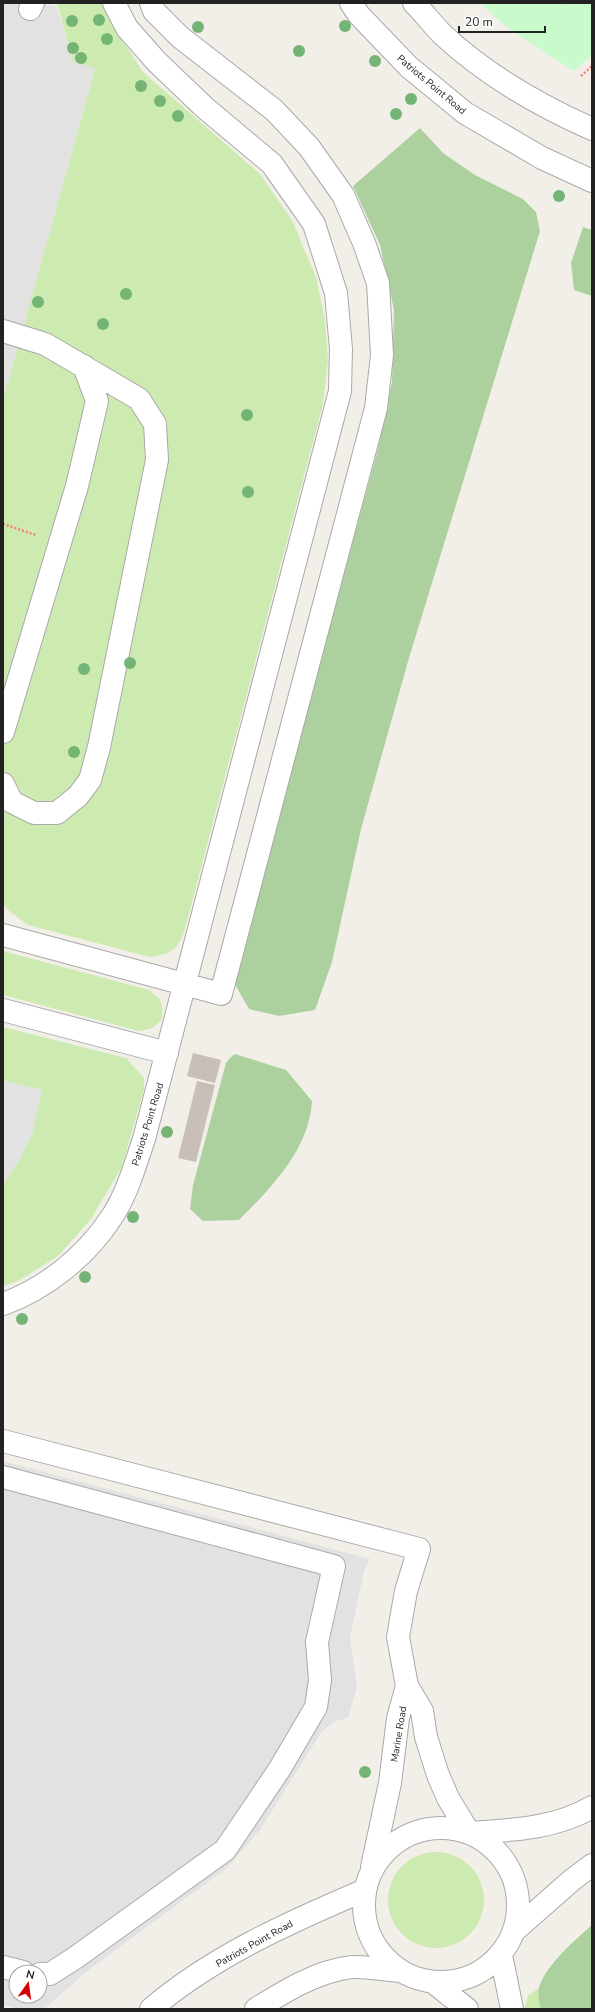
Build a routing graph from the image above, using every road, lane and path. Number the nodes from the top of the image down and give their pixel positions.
1 (114, 3) edge
2 (151, 3) edge
3 (351, 3) edge
4 (414, 3) edge
5 (592, 66) edge
6 (581, 76) dead end
7 (592, 130) edge
8 (592, 181) edge
9 (3, 331) edge
10 (84, 366) junction
11 (3, 524) edge
12 (60, 542) junction
13 (3, 732) edge
14 (3, 784) edge
15 (3, 920) edge
16 (13, 937) edge
17 (185, 984) junction
18 (3, 1010) edge
19 (167, 1053) junction
20 (3, 1304) edge
21 (3, 1441) edge
22 (3, 1477) edge
23 (407, 1686) junction
24 (592, 1807) edge
25 (469, 1833) junction
26 (592, 1865) edge
27 (372, 1870) junction
28 (365, 1890) junction
29 (514, 1931) junction
30 (501, 1955) junction
31 (401, 1971) junction
32 (48, 1974) edge
33 (433, 1982) junction
34 (151, 2009) edge
35 (256, 2009) edge
36 (467, 2009) edge
37 (512, 2009) edge

1 - 17 street, Patriots Point Road
2 - 17 street
3 - 8 street, Patriots Point Road
4 - 7 street
5 - 6 path
9 - 10 street
10 - 12 street
10 - 14 street
11 - 12 path
12 - 13 street
15 - 16 street
16 - 17 street
17 - 19 street, Patriots Point Road
18 - 19 street
19 - 20 street, Patriots Point Road
21 - 23 street
22 - 32 street
23 - 25 street, Marine Road
23 - 27 street, Marine Road
24 - 25 street
25 - 27 street
25 - 29 street
26 - 29 street
27 - 28 street
28 - 31 street
28 - 34 street, Patriots Point Road
29 - 30 street
30 - 33 street
30 - 37 street
31 - 33 street
31 - 35 street
33 - 36 street

